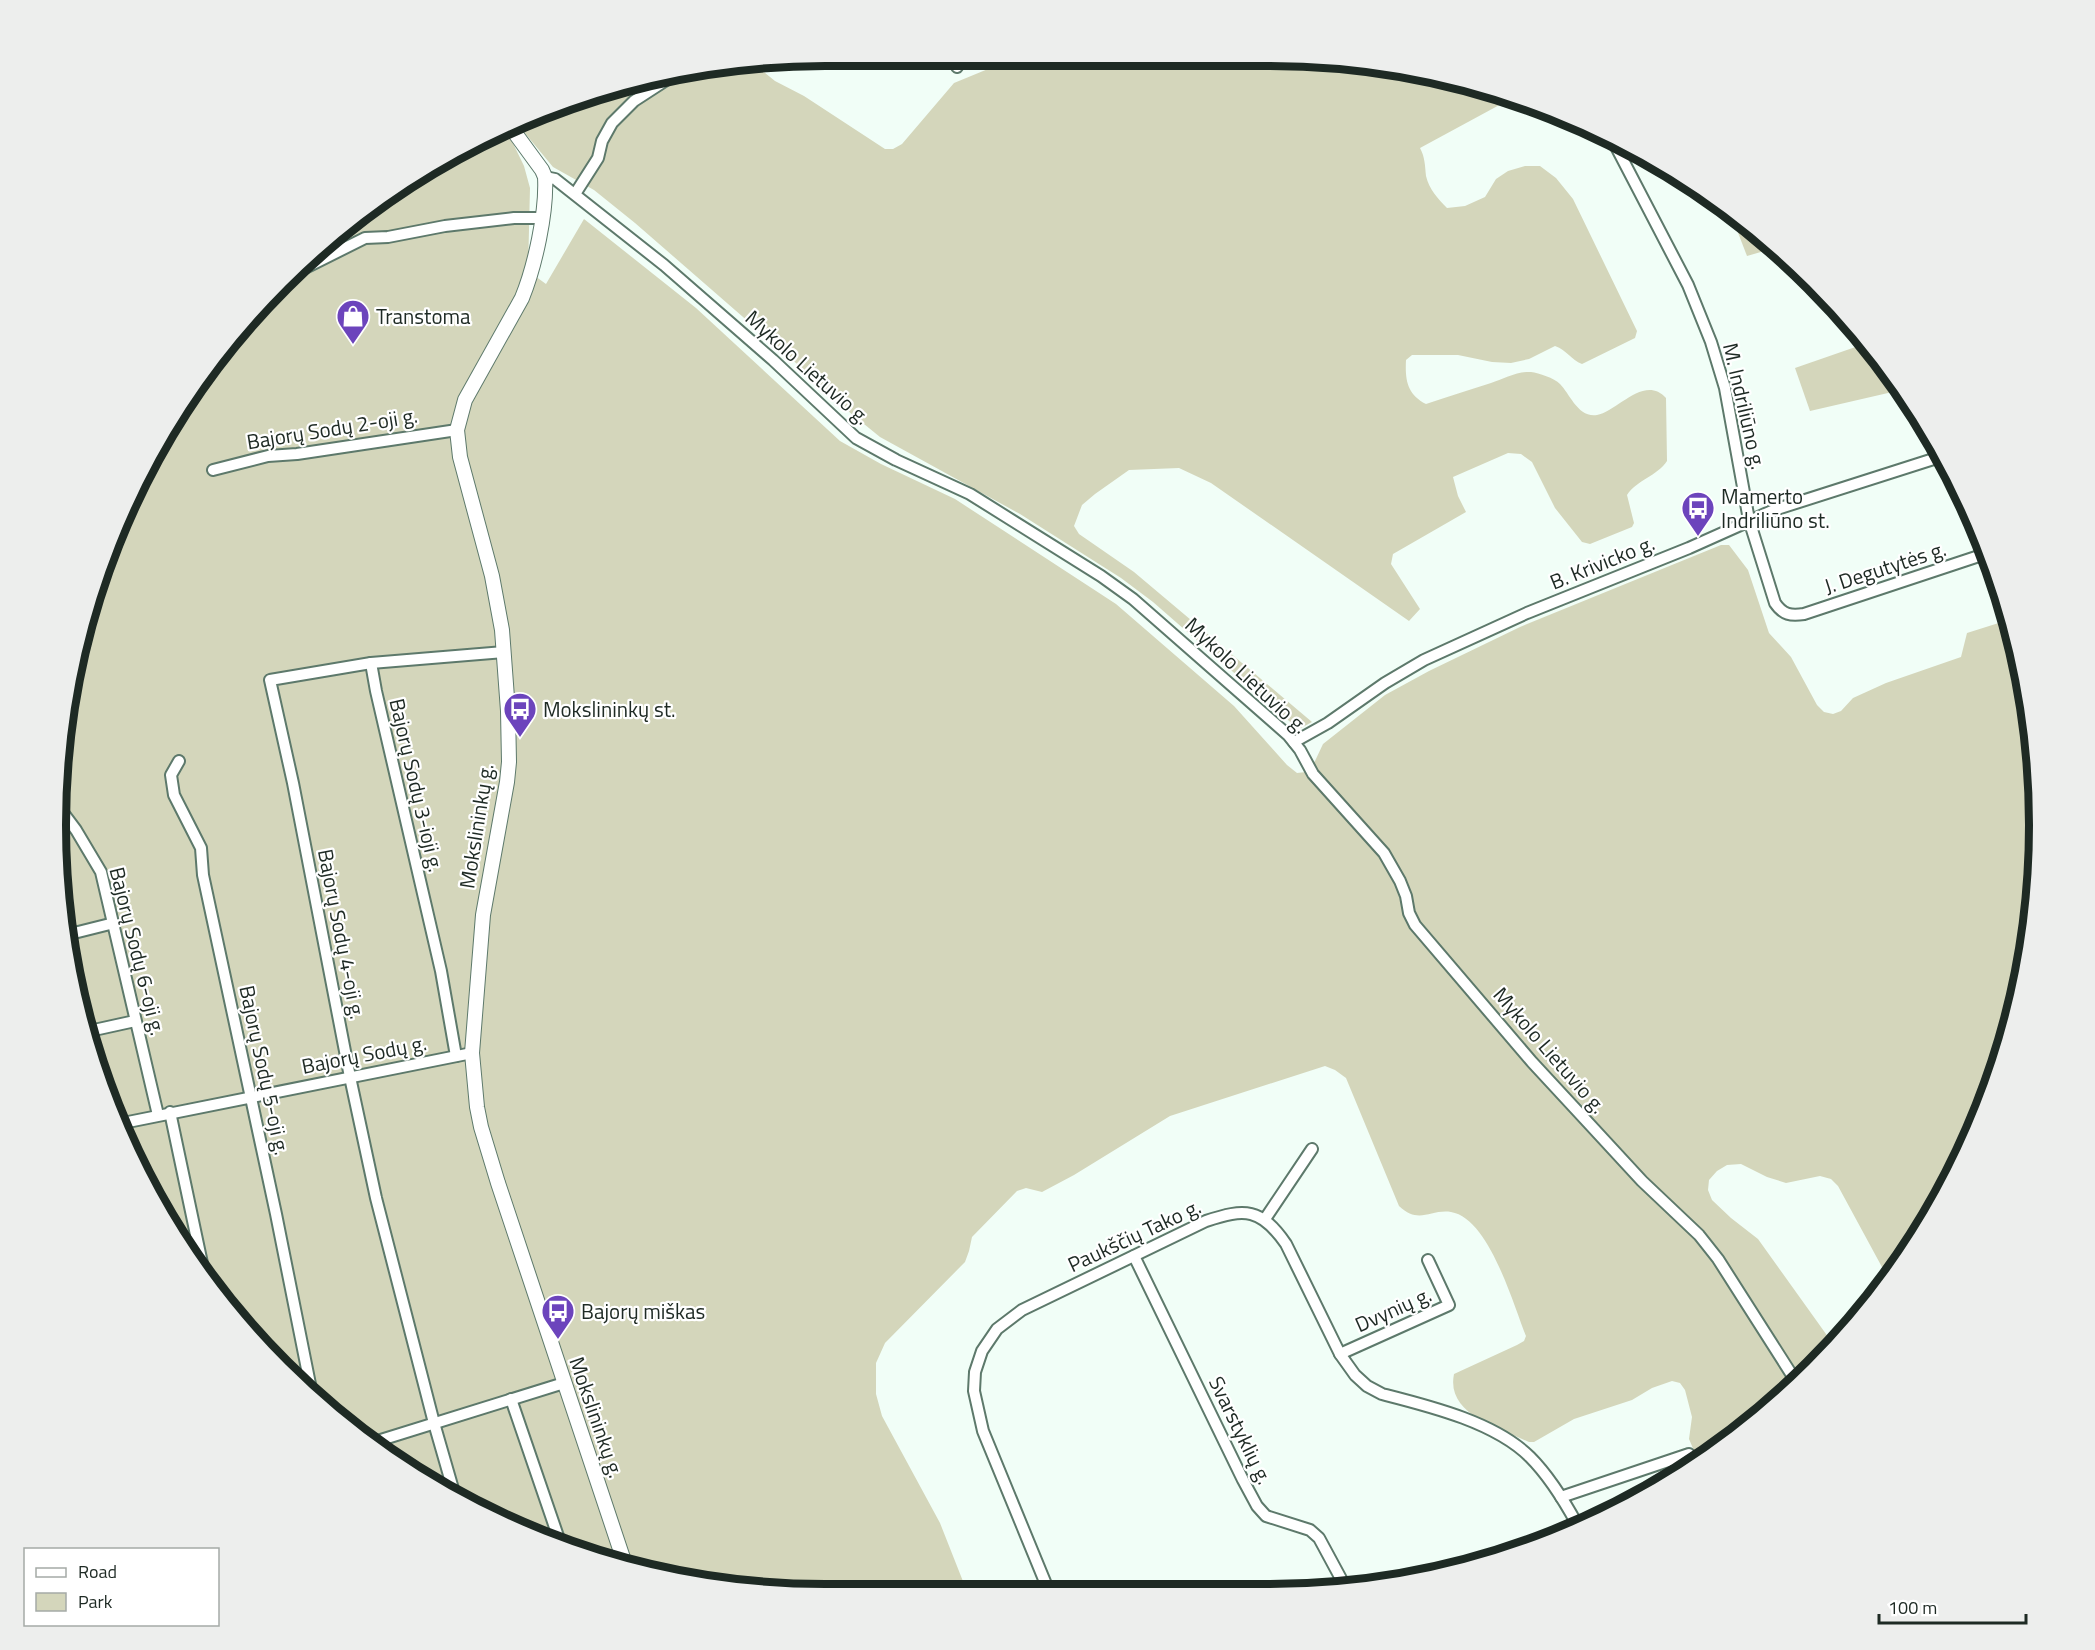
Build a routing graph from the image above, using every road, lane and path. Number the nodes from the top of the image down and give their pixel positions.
1 (658, 85) edge
2 (515, 133) edge
3 (1618, 151) edge
4 (545, 177) junction
5 (575, 194) junction
6 (541, 218) junction
7 (315, 263) edge
8 (457, 430) junction
9 (1934, 459) edge
10 (213, 470) dead end
11 (1749, 520) junction
12 (1979, 556) edge
13 (1795, 615) joint
14 (504, 652) junction
15 (371, 663) junction
16 (1294, 742) junction
17 (179, 761) dead end
18 (66, 817) edge
19 (114, 923) junction
20 (74, 933) edge
21 (135, 1020) junction
22 (95, 1030) edge
23 (472, 1053) junction
24 (456, 1056) junction
25 (350, 1077) junction
26 (250, 1096) junction
27 (170, 1112) junction
28 (158, 1115) junction
29 (127, 1122) edge
30 (1312, 1149) dead end
31 (1265, 1219) junction
32 (200, 1256) edge
33 (1134, 1256) junction
34 (1428, 1260) dead end
35 (1340, 1354) junction
36 (1792, 1376) edge
37 (310, 1382) edge
38 (564, 1383) junction
39 (511, 1399) junction
40 (434, 1423) junction
41 (381, 1440) edge
42 (1689, 1454) dead end
43 (452, 1486) edge
44 (1561, 1497) junction
45 (1574, 1520) edge
46 (558, 1535) edge
47 (622, 1556) edge
48 (1342, 1580) edge
49 (1046, 1584) edge

1 - 5 street
2 - 4 street
3 - 11 street, M. Indriliūno g.
4 - 5 street, Mykolo Lietuvio g.
4 - 6 street, Mokslininkų g.
5 - 16 street, Mykolo Lietuvio g.
6 - 7 street
6 - 8 street, Mokslininkų g.
8 - 10 street, Bajorų Sodų 2-oji g.
8 - 14 street, Mokslininkų g.
9 - 11 street, B. Krivicko g.
11 - 13 street, M. Indriliūno g.
11 - 16 street, B. Krivicko g.
12 - 13 street, J. Degutytės g.
14 - 15 street, Bajorų Sodų 4-oji g.
14 - 23 street, Mokslininkų g.
15 - 24 street, Bajorų Sodų 3-ioji g.
15 - 25 street, Bajorų Sodų 4-oji g.
16 - 36 street, Mykolo Lietuvio g.
17 - 26 street, Bajorų Sodų 5-oji g.
18 - 19 street, Bajorų Sodų 6-oji g.
19 - 20 street
19 - 21 street, Bajorų Sodų 6-oji g.
21 - 22 street
21 - 28 street, Bajorų Sodų 6-oji g.
23 - 24 street, Bajorų Sodų g.
23 - 38 street, Mokslininkų g.
24 - 25 street, Bajorų Sodų g.
25 - 26 street, Bajorų Sodų g.
25 - 40 street, Bajorų Sodų 4-oji g.
26 - 27 street, Bajorų Sodų g.
26 - 37 street, Bajorų Sodų 5-oji g.
27 - 28 street, Bajorų Sodų g.
27 - 32 street
28 - 29 street, Bajorų Sodų g.
30 - 31 street
31 - 33 street, Paukščių Tako g.
31 - 35 street
33 - 48 street, Svarstyklių g.
33 - 49 street, Paukščių Tako g.
34 - 35 street, Dvynių g.
35 - 44 street
38 - 39 street
38 - 47 street, Mokslininkų g.
39 - 40 street
39 - 46 street
40 - 41 street
40 - 43 street, Bajorų Sodų 4-oji g.
42 - 44 street
44 - 45 street

